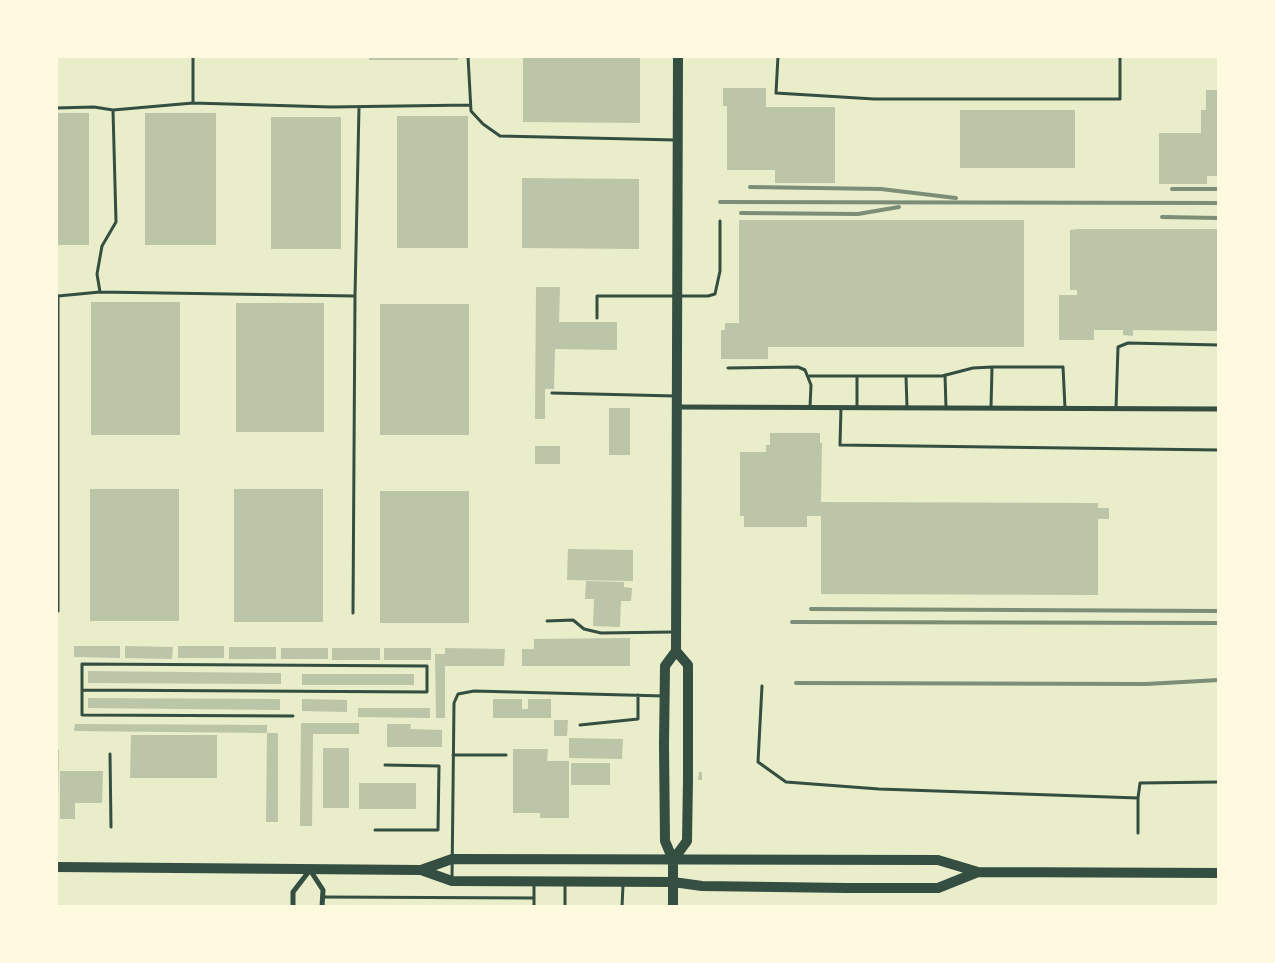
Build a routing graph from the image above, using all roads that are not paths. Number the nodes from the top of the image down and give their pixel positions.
1 (193, 56) edge
2 (468, 56) edge
3 (678, 56) edge
4 (778, 56) edge
5 (1120, 56) edge
6 (193, 103) junction
7 (470, 105) junction
8 (359, 107) junction
9 (56, 108) edge
10 (113, 110) junction
11 (677, 140) junction
12 (720, 221) dead end
13 (100, 292) junction
14 (355, 296) junction
15 (676, 296) junction
16 (597, 318) dead end
17 (1219, 345) edge
18 (992, 367) junction
19 (728, 368) dead end
20 (945, 375) junction
21 (809, 376) junction
22 (857, 376) junction
23 (906, 376) junction
24 (552, 393) dead end
25 (676, 396) junction
26 (676, 407) junction
27 (810, 407) junction
28 (841, 407) junction
29 (857, 407) junction
30 (907, 408) junction
31 (946, 408) junction
32 (992, 408) junction
33 (1065, 408) junction
34 (1116, 408) junction
35 (1219, 408) edge
36 (1219, 450) edge
37 (58, 611) dead end
38 (353, 613) dead end
39 (547, 621) dead end
40 (676, 632) junction
41 (676, 651) junction
42 (762, 686) dead end
43 (82, 690) junction
44 (638, 695) junction
45 (665, 696) junction
46 (293, 716) dead end
47 (580, 725) dead end
48 (110, 754) dead end
49 (454, 755) junction
50 (506, 755) dead end
51 (385, 765) dead end
52 (1219, 782) edge
53 (1138, 798) junction
54 (111, 827) dead end
55 (375, 830) dead end
56 (1138, 833) dead end
57 (452, 859) junction
58 (673, 860) junction
59 (56, 867) edge
60 (310, 870) junction
61 (421, 870) junction
62 (978, 872) junction
63 (1219, 872) edge
64 (452, 881) junction
65 (534, 882) junction
66 (565, 882) junction
67 (623, 882) junction
68 (673, 882) junction
69 (322, 897) junction
70 (534, 898) junction
71 (293, 907) edge
72 (322, 907) edge
73 (534, 907) edge
74 (565, 907) edge
75 (622, 907) edge
76 (673, 907) edge

1 - 6 lane
2 - 7 lane
3 - 11 main road
4 - 5 lane
6 - 8 lane
6 - 10 lane
7 - 8 lane
7 - 11 lane
8 - 14 lane
9 - 10 lane
10 - 13 lane
11 - 15 main road
12 - 15 lane
13 - 14 lane
13 - 37 lane
14 - 38 lane
15 - 16 lane
15 - 25 main road
17 - 34 lane
18 - 20 lane
18 - 32 lane
18 - 33 lane
19 - 21 lane
20 - 23 lane
20 - 31 lane
21 - 22 lane
21 - 27 lane
22 - 23 lane
22 - 29 lane
23 - 30 lane
24 - 25 lane
25 - 26 main road
26 - 27 street
26 - 40 main road
27 - 28 street
28 - 29 street
28 - 36 lane
29 - 30 street
30 - 31 street
31 - 32 street
32 - 33 street
33 - 34 street
34 - 35 street
39 - 40 lane
40 - 41 main road
41 - 45 main road
41 - 58 main road
42 - 53 lane
43 - 43 lane
43 - 46 lane
44 - 45 lane
44 - 47 lane
44 - 49 lane
45 - 58 main road
48 - 54 lane
49 - 50 lane
49 - 57 lane
51 - 55 lane
52 - 53 lane
53 - 56 lane
57 - 58 main road
57 - 61 main road
57 - 64 lane
58 - 62 main road
58 - 68 main road
59 - 60 main road
60 - 61 main road
60 - 69 street
60 - 71 street
61 - 64 main road
62 - 63 main road
62 - 68 main road
64 - 65 main road
65 - 66 main road
65 - 70 lane
66 - 67 main road
66 - 74 lane
67 - 68 main road
67 - 75 lane
68 - 76 main road
69 - 70 lane
69 - 72 street
70 - 73 lane

